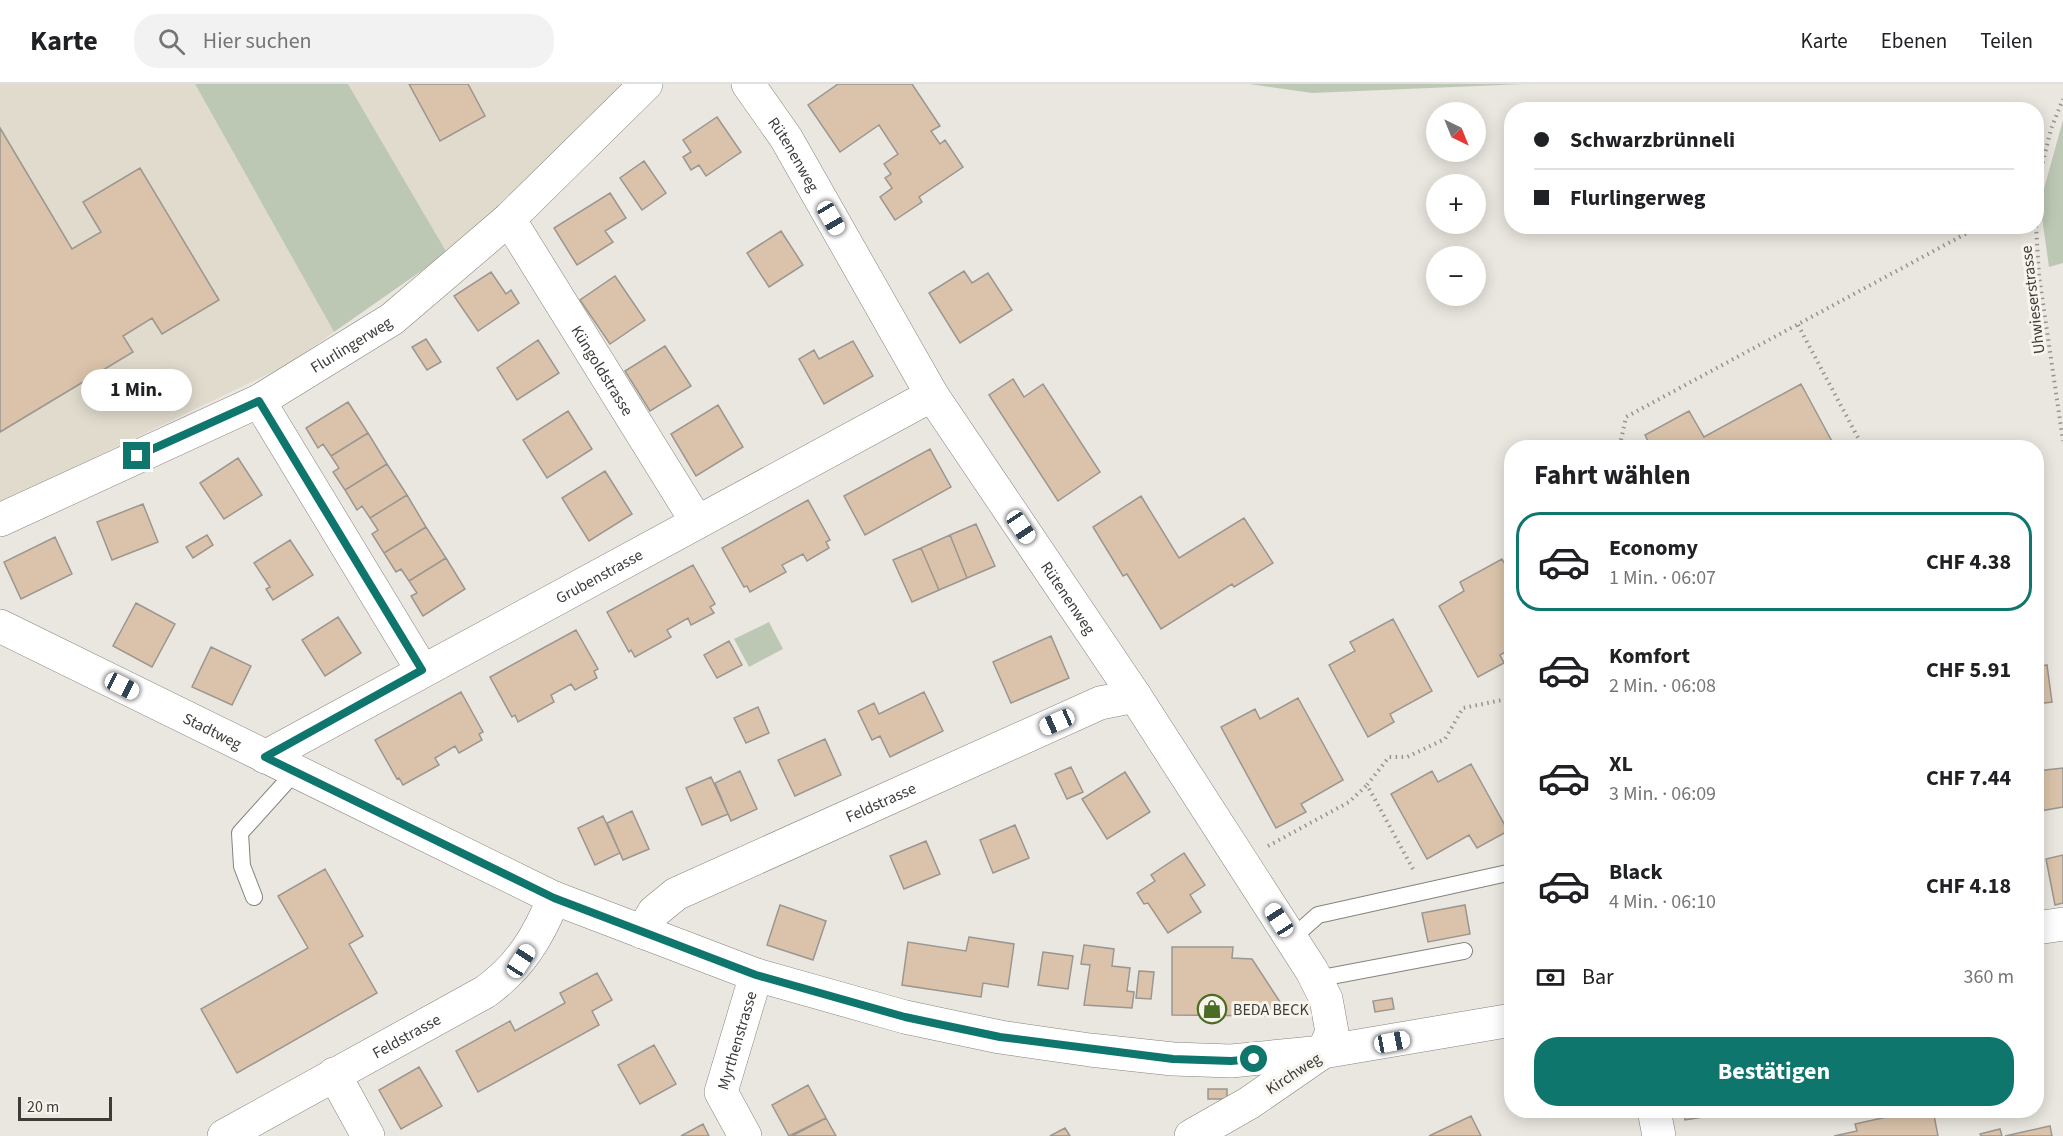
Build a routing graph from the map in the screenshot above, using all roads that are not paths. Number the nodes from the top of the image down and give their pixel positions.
1 (646, 84) edge
2 (748, 84) edge
3 (508, 219) junction
4 (932, 395) junction
5 (259, 401) junction
6 (0, 520) edge
7 (697, 522) junction
8 (0, 626) edge
9 (422, 670) junction
10 (1135, 696) junction
11 (265, 757) junction
12 (296, 772) junction
13 (1504, 874) edge
14 (254, 897) dead end
15 (554, 898) junction
16 (2063, 924) edge
17 (2044, 927) edge
18 (642, 932) junction
19 (1291, 939) junction
20 (1464, 951) dead end
21 (756, 975) junction
22 (1316, 979) junction
23 (1504, 1021) edge
24 (1323, 1052) junction
25 (334, 1074) junction
26 (1656, 1118) edge
27 (224, 1136) edge
28 (368, 1136) edge
29 (745, 1136) edge
30 (1191, 1136) edge
31 (1659, 1136) edge

1 - 3 street, Flurlingerweg
2 - 4 street, Rütenenweg
3 - 5 street, Flurlingerweg
3 - 7 street, Küngoldstrasse
4 - 7 street, Grubenstrasse
4 - 10 street, Rütenenweg
5 - 6 street, Flurlingerweg
5 - 9 street
7 - 9 street, Grubenstrasse
8 - 11 street, Stadtweg
9 - 11 street, Grubenstrasse
10 - 18 street, Feldstrasse
10 - 19 street, Rütenenweg
11 - 12 street, Stadtweg
12 - 14 lane
12 - 15 street, Stadtweg
13 - 19 lane
15 - 18 street, Stadtweg
15 - 25 street, Feldstrasse
16 - 17 street
18 - 21 street, Stadtweg
19 - 22 street, Rütenenweg
20 - 22 lane
21 - 24 street, Stadtweg
21 - 29 street, Myrthenstrasse
22 - 24 street, Rütenenweg
23 - 24 street, Kirchweg
24 - 30 street, Kirchweg
25 - 27 street, Feldstrasse
25 - 28 street
26 - 31 street

